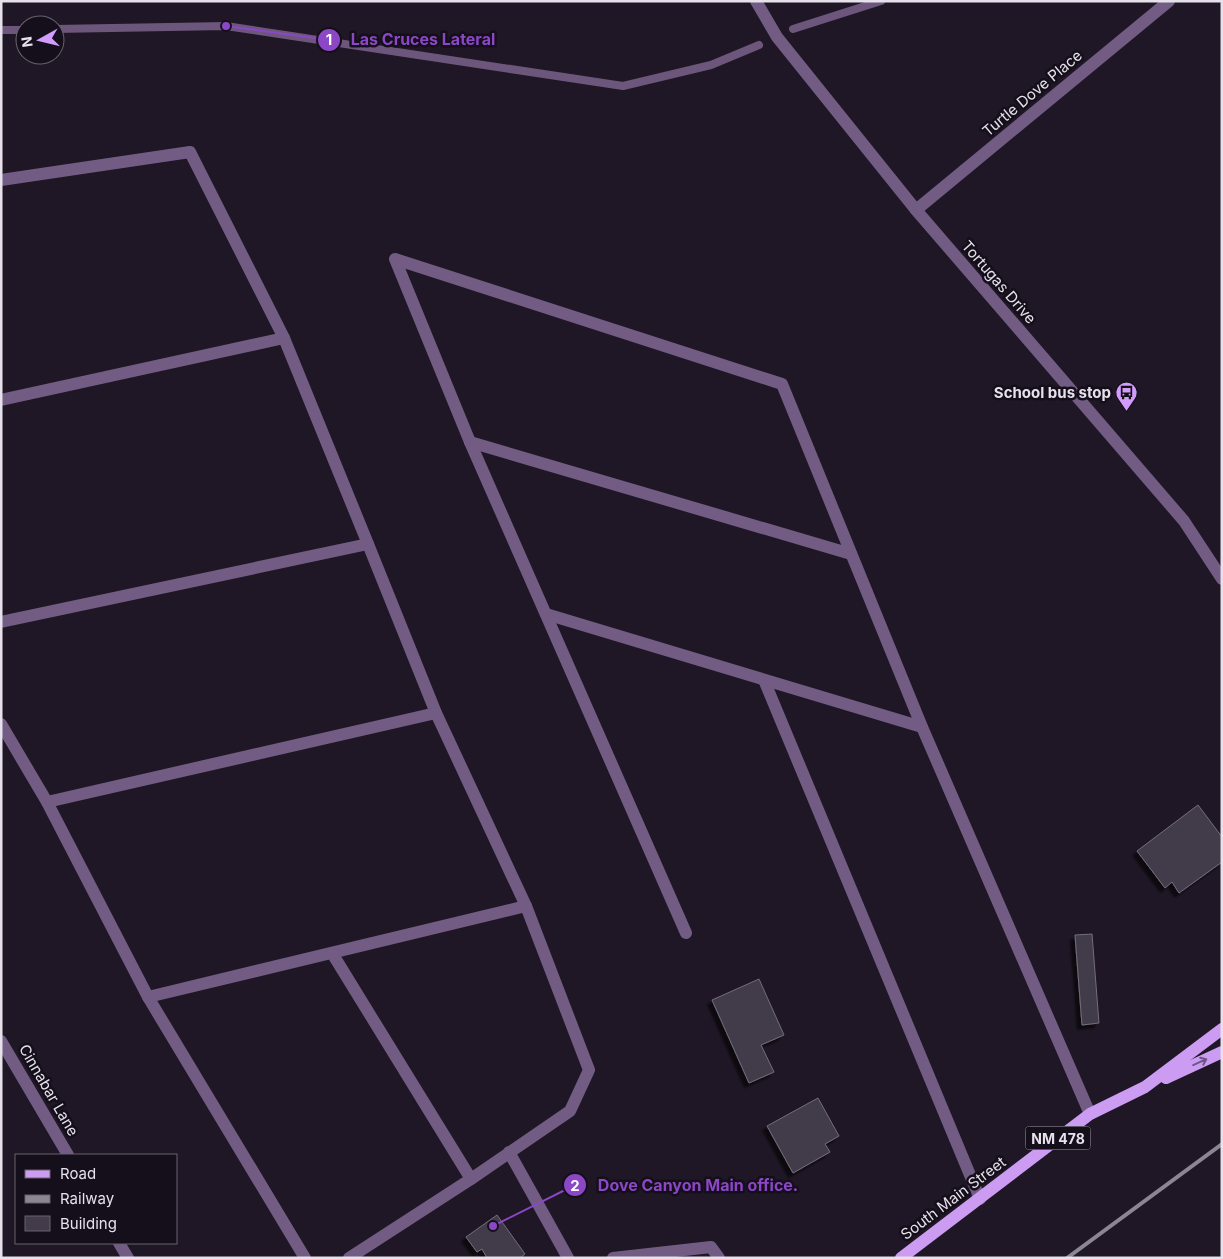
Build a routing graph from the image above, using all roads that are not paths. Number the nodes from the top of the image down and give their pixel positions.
1 (756, 1) edge
2 (1169, 1) edge
3 (1, 180) edge
4 (916, 210) junction
5 (284, 338) junction
6 (1, 400) edge
7 (470, 442) junction
8 (368, 544) junction
9 (851, 554) junction
10 (1217, 560) edge
11 (1222, 579) edge
12 (546, 614) junction
13 (1, 622) edge
14 (764, 680) junction
15 (436, 713) junction
16 (1, 724) edge
17 (922, 727) junction
18 (47, 802) junction
19 (526, 906) junction
20 (686, 933) dead end
21 (332, 953) junction
22 (148, 997) junction
23 (1222, 1029) edge
24 (1, 1041) edge
25 (1222, 1052) edge
26 (1145, 1087) junction
27 (1090, 1114) junction
28 (509, 1152) junction
29 (67, 1154) edge
30 (470, 1180) junction
31 (980, 1199) junction
32 (120, 1244) edge
33 (128, 1258) edge
34 (305, 1258) edge
35 (349, 1258) edge
36 (568, 1258) edge
37 (613, 1258) edge
38 (719, 1258) edge
39 (901, 1258) edge

1 - 4 street, Tortugas Drive
2 - 4 street, Turtle Dove Place
3 - 5 street
4 - 10 street, Tortugas Drive
5 - 6 street
5 - 8 street
7 - 9 street
7 - 9 street
7 - 12 street
8 - 13 street
8 - 15 street
9 - 17 street
10 - 11 street, Tortugas Drive
12 - 14 street
12 - 20 street
14 - 17 street
14 - 31 street
15 - 18 street
15 - 19 street
16 - 18 street
17 - 27 street
18 - 22 street
19 - 21 street
19 - 28 street
21 - 22 street
21 - 30 street
22 - 34 street
23 - 26 main road, South Main Street / NM 478
24 - 29 street, Cinnabar Lane
26 -> 25 main road
26 - 27 main road, South Main Street / NM 478
27 - 31 main road, South Main Street / NM 478
28 - 30 street
28 - 36 street
30 - 35 street
31 - 39 main road, South Main Street / NM 478
32 - 33 street
37 - 38 street

